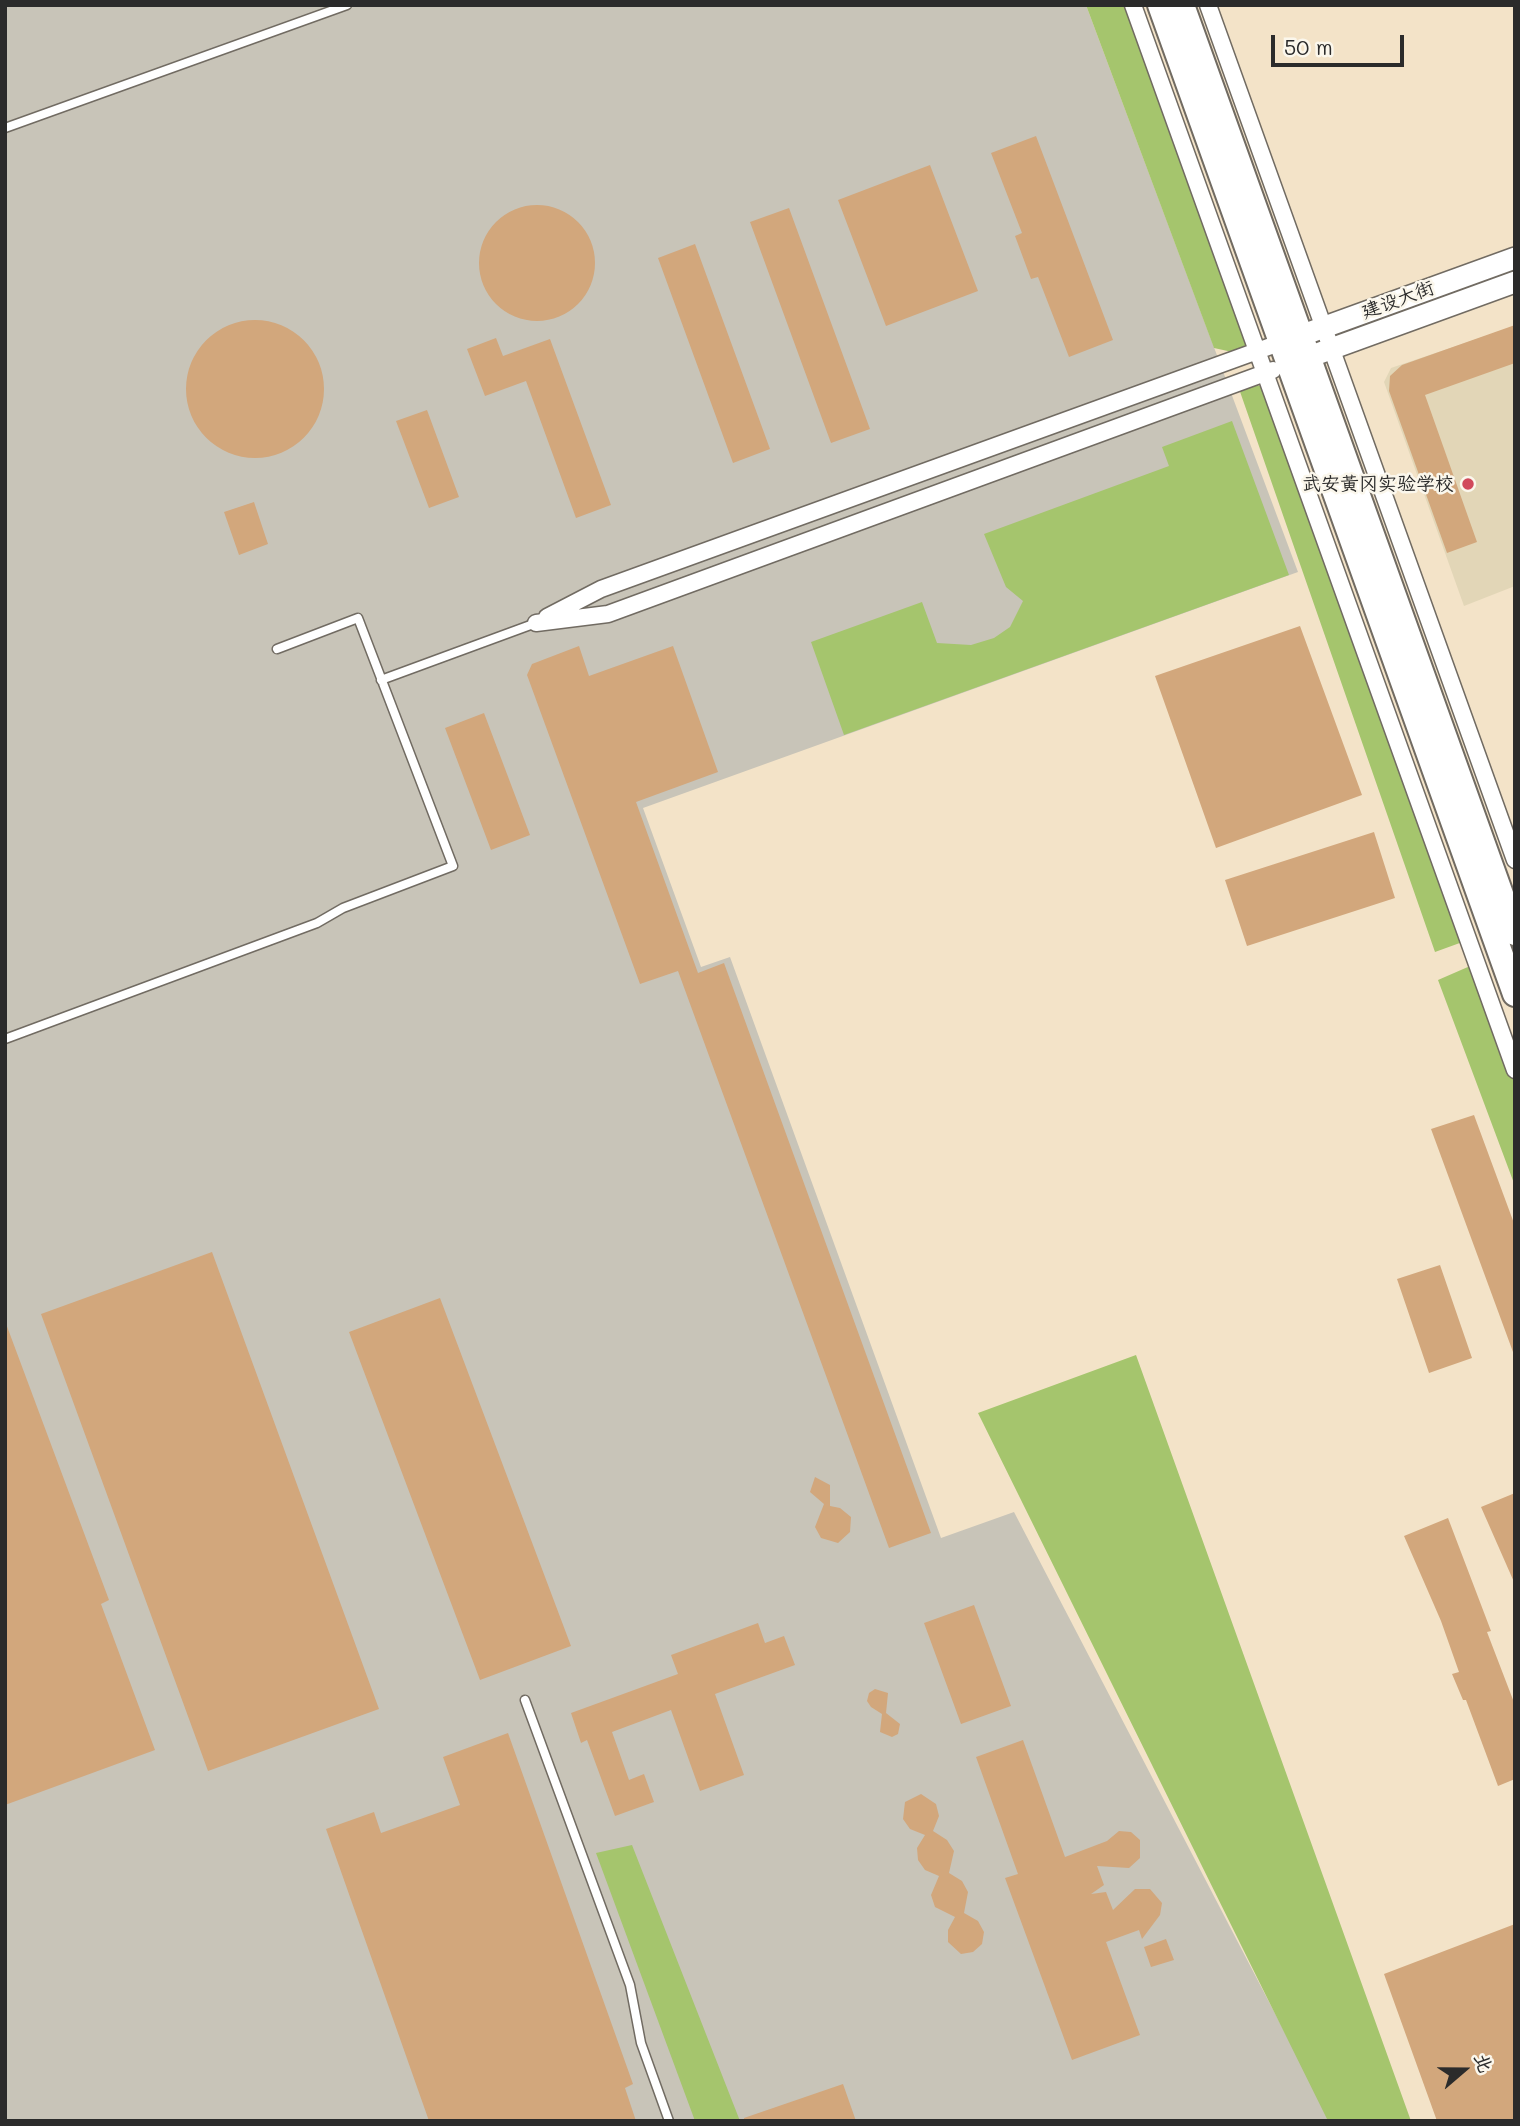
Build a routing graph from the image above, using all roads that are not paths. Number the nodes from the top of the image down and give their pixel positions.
1 (347, 5) edge
2 (1133, 5) edge
3 (1160, 5) edge
4 (1182, 5) edge
5 (1208, 5) edge
6 (5, 128) edge
7 (1515, 258) edge
8 (1515, 282) edge
9 (1306, 345) junction
10 (1258, 351) junction
11 (1266, 372) junction
12 (536, 623) junction
13 (277, 649) dead end
14 (382, 680) junction
15 (1515, 860) edge
16 (1515, 933) edge
17 (1515, 994) edge
18 (5, 1039) edge
19 (1515, 1070) edge
20 (525, 1700) dead end
21 (669, 2121) edge

1 - 6 lane
2 - 10 street
3 - 9 highway
4 - 9 highway
5 - 9 street
7 - 9 main road, 建设大街
8 - 9 main road, 建设大街
9 - 10 street
9 - 11 street
9 - 15 street
9 - 16 highway
9 - 17 highway
10 - 11 street
10 - 12 street
11 - 12 street
11 - 19 street
12 - 14 lane
13 - 14 lane
14 - 18 lane
20 - 21 lane

